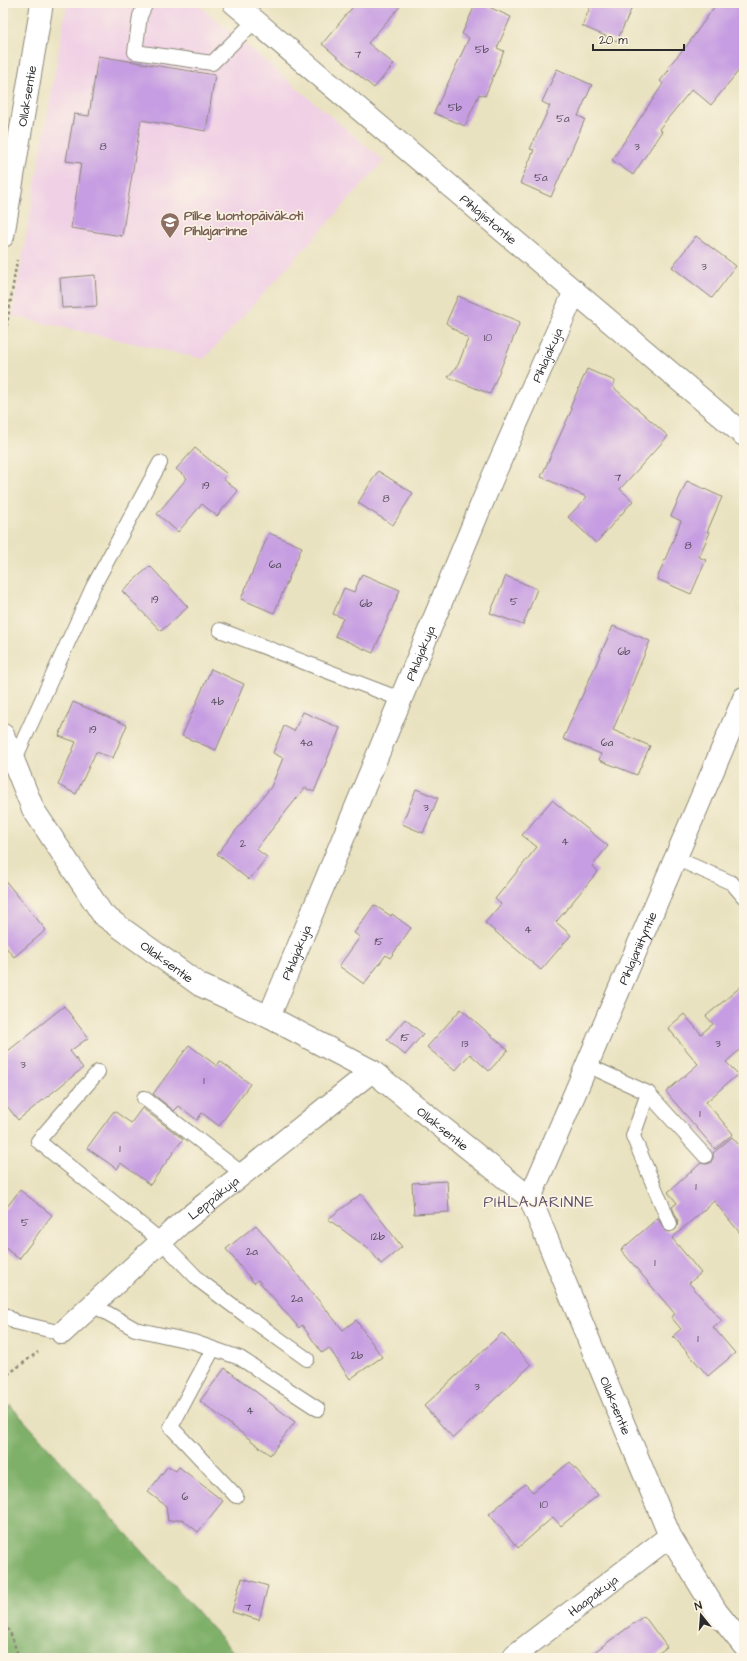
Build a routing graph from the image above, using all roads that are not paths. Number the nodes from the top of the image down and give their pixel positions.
1 (42, 3) edge
2 (146, 3) edge
3 (234, 3) edge
4 (255, 21) junction
5 (3, 236) edge
6 (574, 291) junction
7 (744, 435) edge
8 (160, 463) dead end
9 (220, 630) dead end
10 (744, 698) edge
11 (400, 699) junction
12 (3, 735) edge
13 (14, 761) junction
14 (675, 858) junction
15 (744, 897) edge
16 (269, 1017) junction
17 (587, 1065) junction
18 (372, 1071) junction
19 (98, 1072) dead end
20 (648, 1093) junction
21 (144, 1098) dead end
22 (705, 1156) dead end
23 (243, 1174) junction
24 (530, 1198) junction
25 (670, 1224) dead end
26 (161, 1241) junction
27 (93, 1306) junction
28 (3, 1314) edge
29 (62, 1333) joint
30 (213, 1349) junction
31 (308, 1359) dead end
32 (318, 1409) dead end
33 (236, 1496) dead end
34 (670, 1536) junction
35 (744, 1646) edge
36 (515, 1655) dead end

1 - 5 street, Ollaksentie
2 - 4 lane
3 - 4 street, Pihlajistontie
4 - 6 street, Pihlajistontie
6 - 7 street, Pihlajistontie
6 - 11 street, Pihlajakuja
8 - 13 lane
9 - 11 lane
10 - 14 street, Pihlajaniityntie
11 - 16 street, Pihlajakuja
12 - 13 street, Ollaksentie
13 - 16 street, Ollaksentie
14 - 15 lane
14 - 17 street, Pihlajaniityntie
16 - 18 street, Ollaksentie
17 - 20 lane
17 - 24 street, Pihlajaniityntie
18 - 23 street, Leppäkuja
18 - 24 street, Ollaksentie
19 - 26 lane
20 - 22 lane
20 - 25 lane
21 - 23 lane
23 - 26 street, Leppäkuja
24 - 34 street, Ollaksentie
26 - 27 street, Leppäkuja
26 - 31 lane
27 - 29 street, Leppäkuja
27 - 30 lane
28 - 29 lane
30 - 32 lane
30 - 33 lane
34 - 35 street, Ollaksentie
34 - 36 street, Haapakuja

